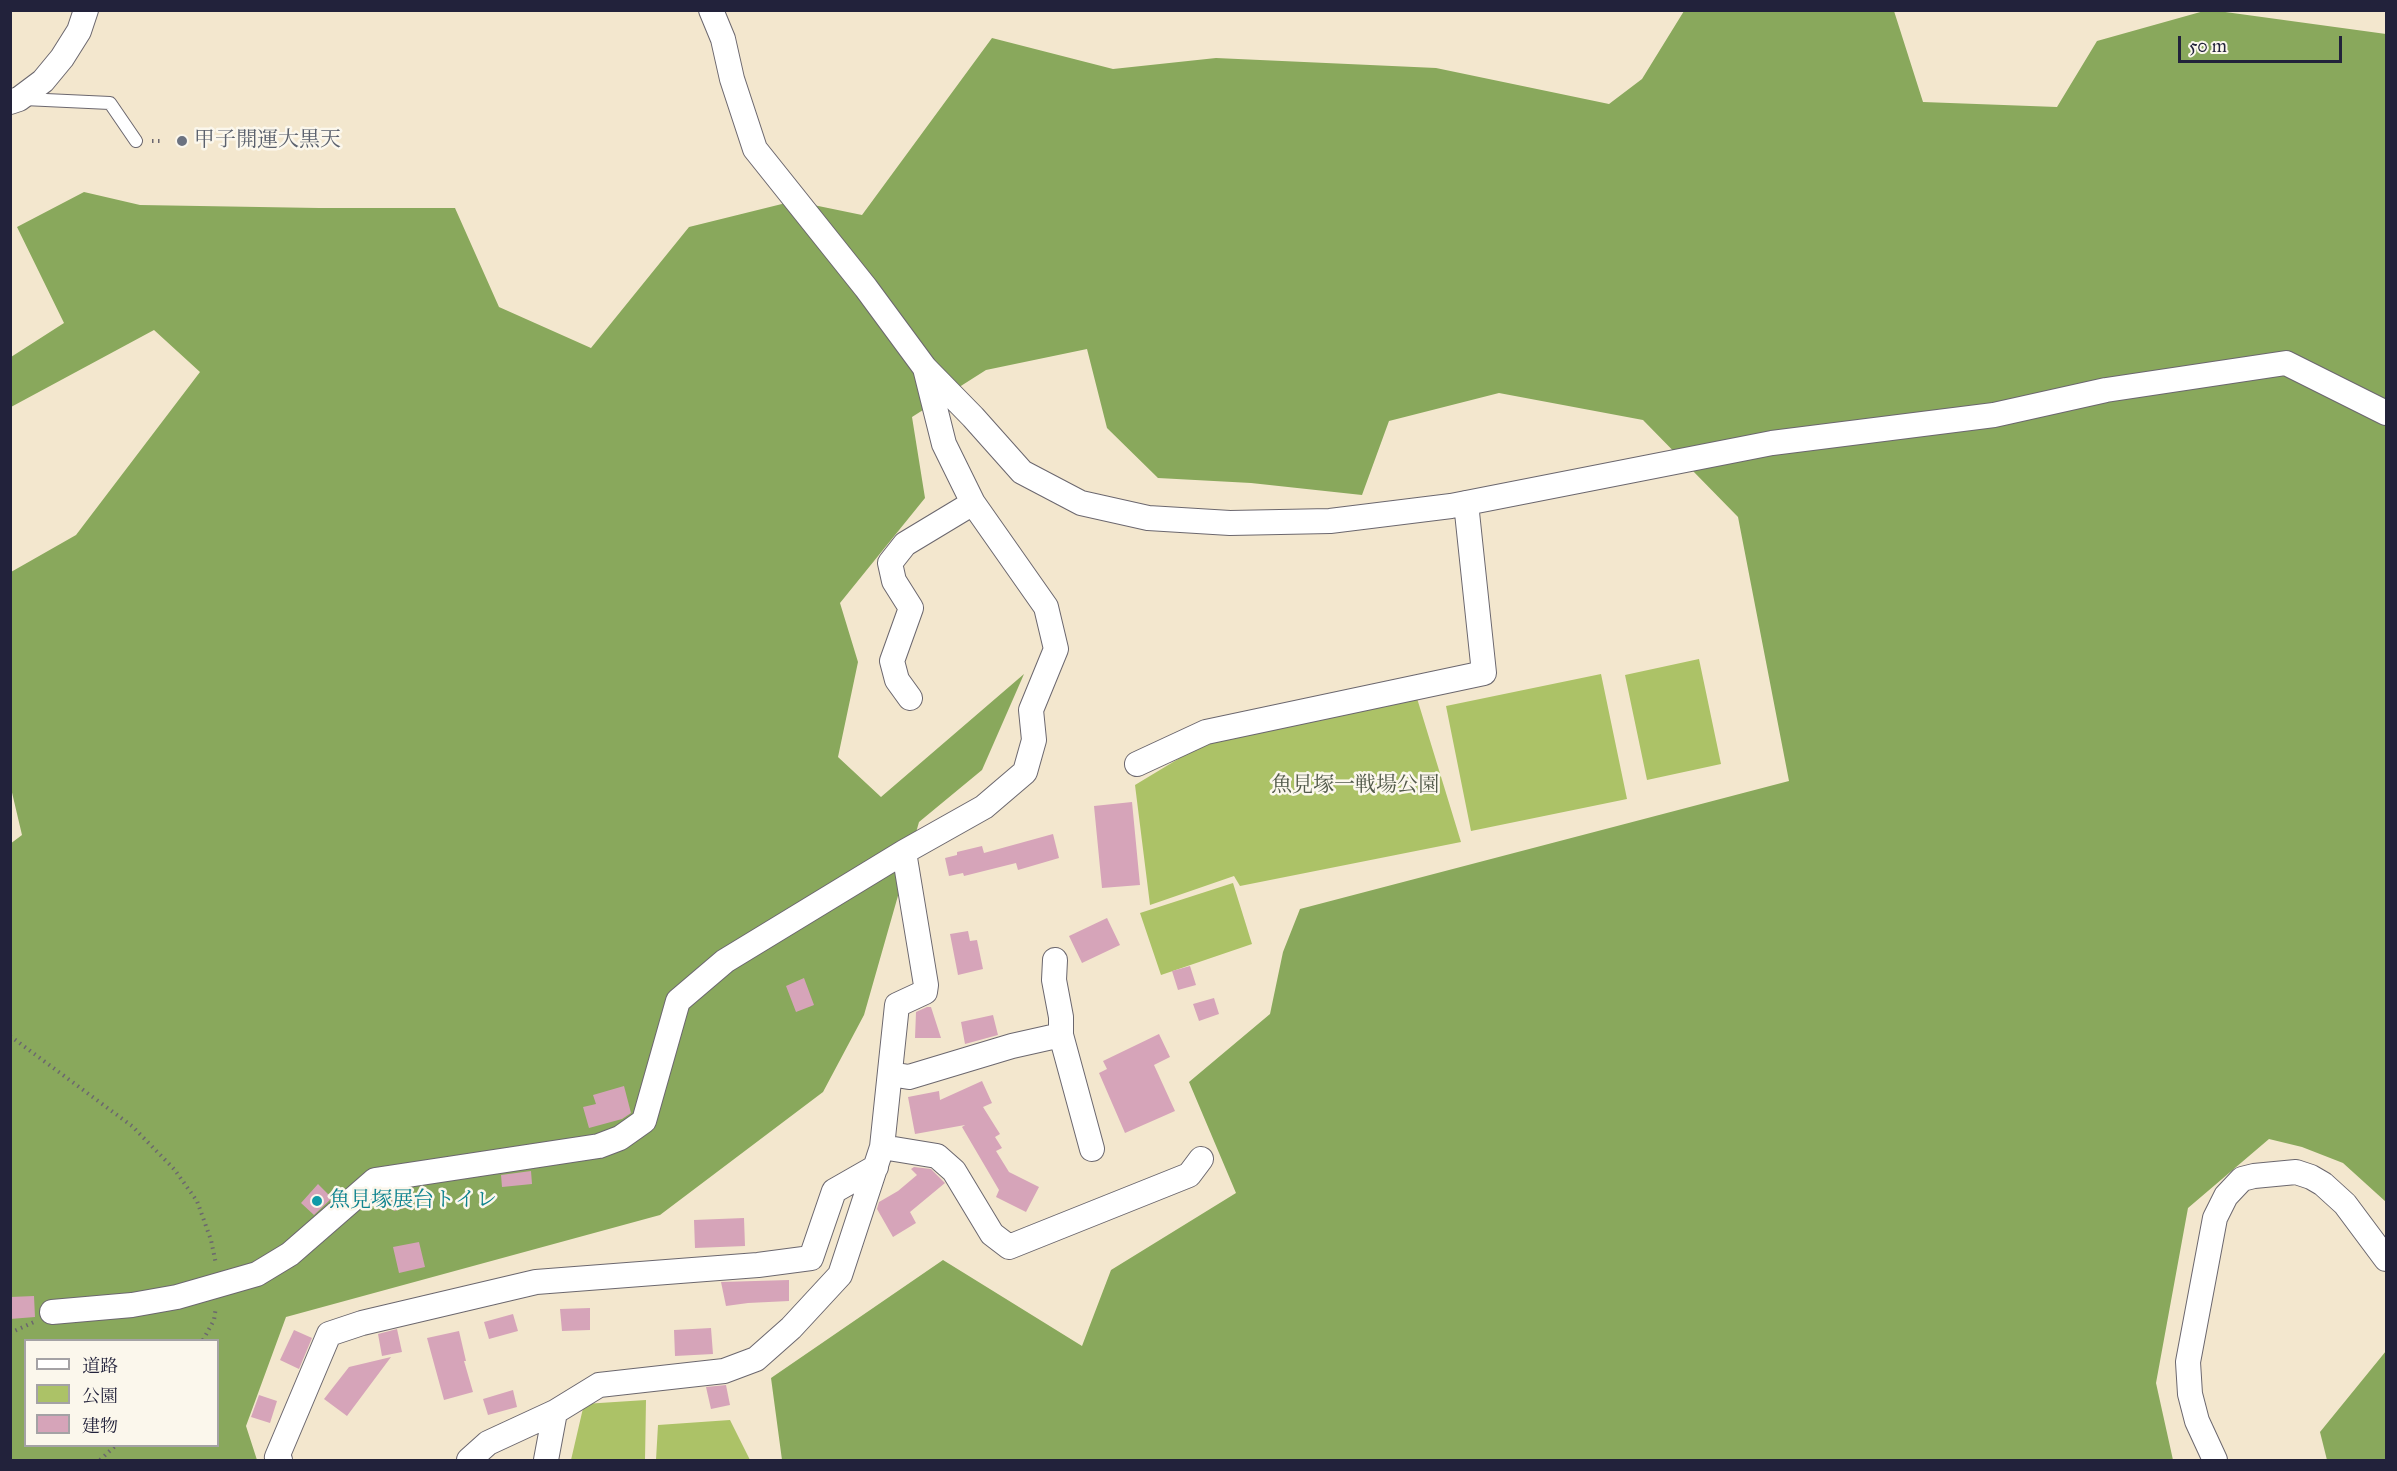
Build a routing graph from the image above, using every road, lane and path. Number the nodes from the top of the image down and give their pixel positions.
1 (86, 10) edge
2 (711, 10) edge
3 (15, 100) edge
4 (136, 141) dead end
5 (925, 368) junction
6 (2386, 413) edge
7 (973, 503) junction
8 (1466, 503) junction
9 (910, 698) dead end
10 (1137, 764) dead end
11 (904, 852) junction
12 (1055, 960) dead end
13 (1061, 1035) junction
14 (10, 1036) edge
15 (890, 1074) junction
16 (1092, 1149) dead end
17 (879, 1157) junction
18 (1201, 1159) dead end
19 (2386, 1259) edge
20 (219, 1285) junction
21 (52, 1312) dead end
22 (204, 1339) edge
23 (555, 1412) junction
24 (114, 1447) edge
25 (100, 1461) edge
26 (280, 1461) edge
27 (470, 1461) edge
28 (546, 1461) edge
29 (2215, 1461) edge

1 - 3 street
2 - 5 street
3 - 4 lane
5 - 7 street
5 - 8 street
6 - 8 street
7 - 9 street
7 - 11 street
8 - 10 street
11 - 15 street
11 - 20 street
12 - 13 street
13 - 15 street
13 - 16 street
14 - 20 path
15 - 17 street
17 - 18 street
17 - 23 street
17 - 26 street
19 - 29 street
20 - 21 street
20 - 22 path
23 - 27 street
23 - 28 street
24 - 25 path

